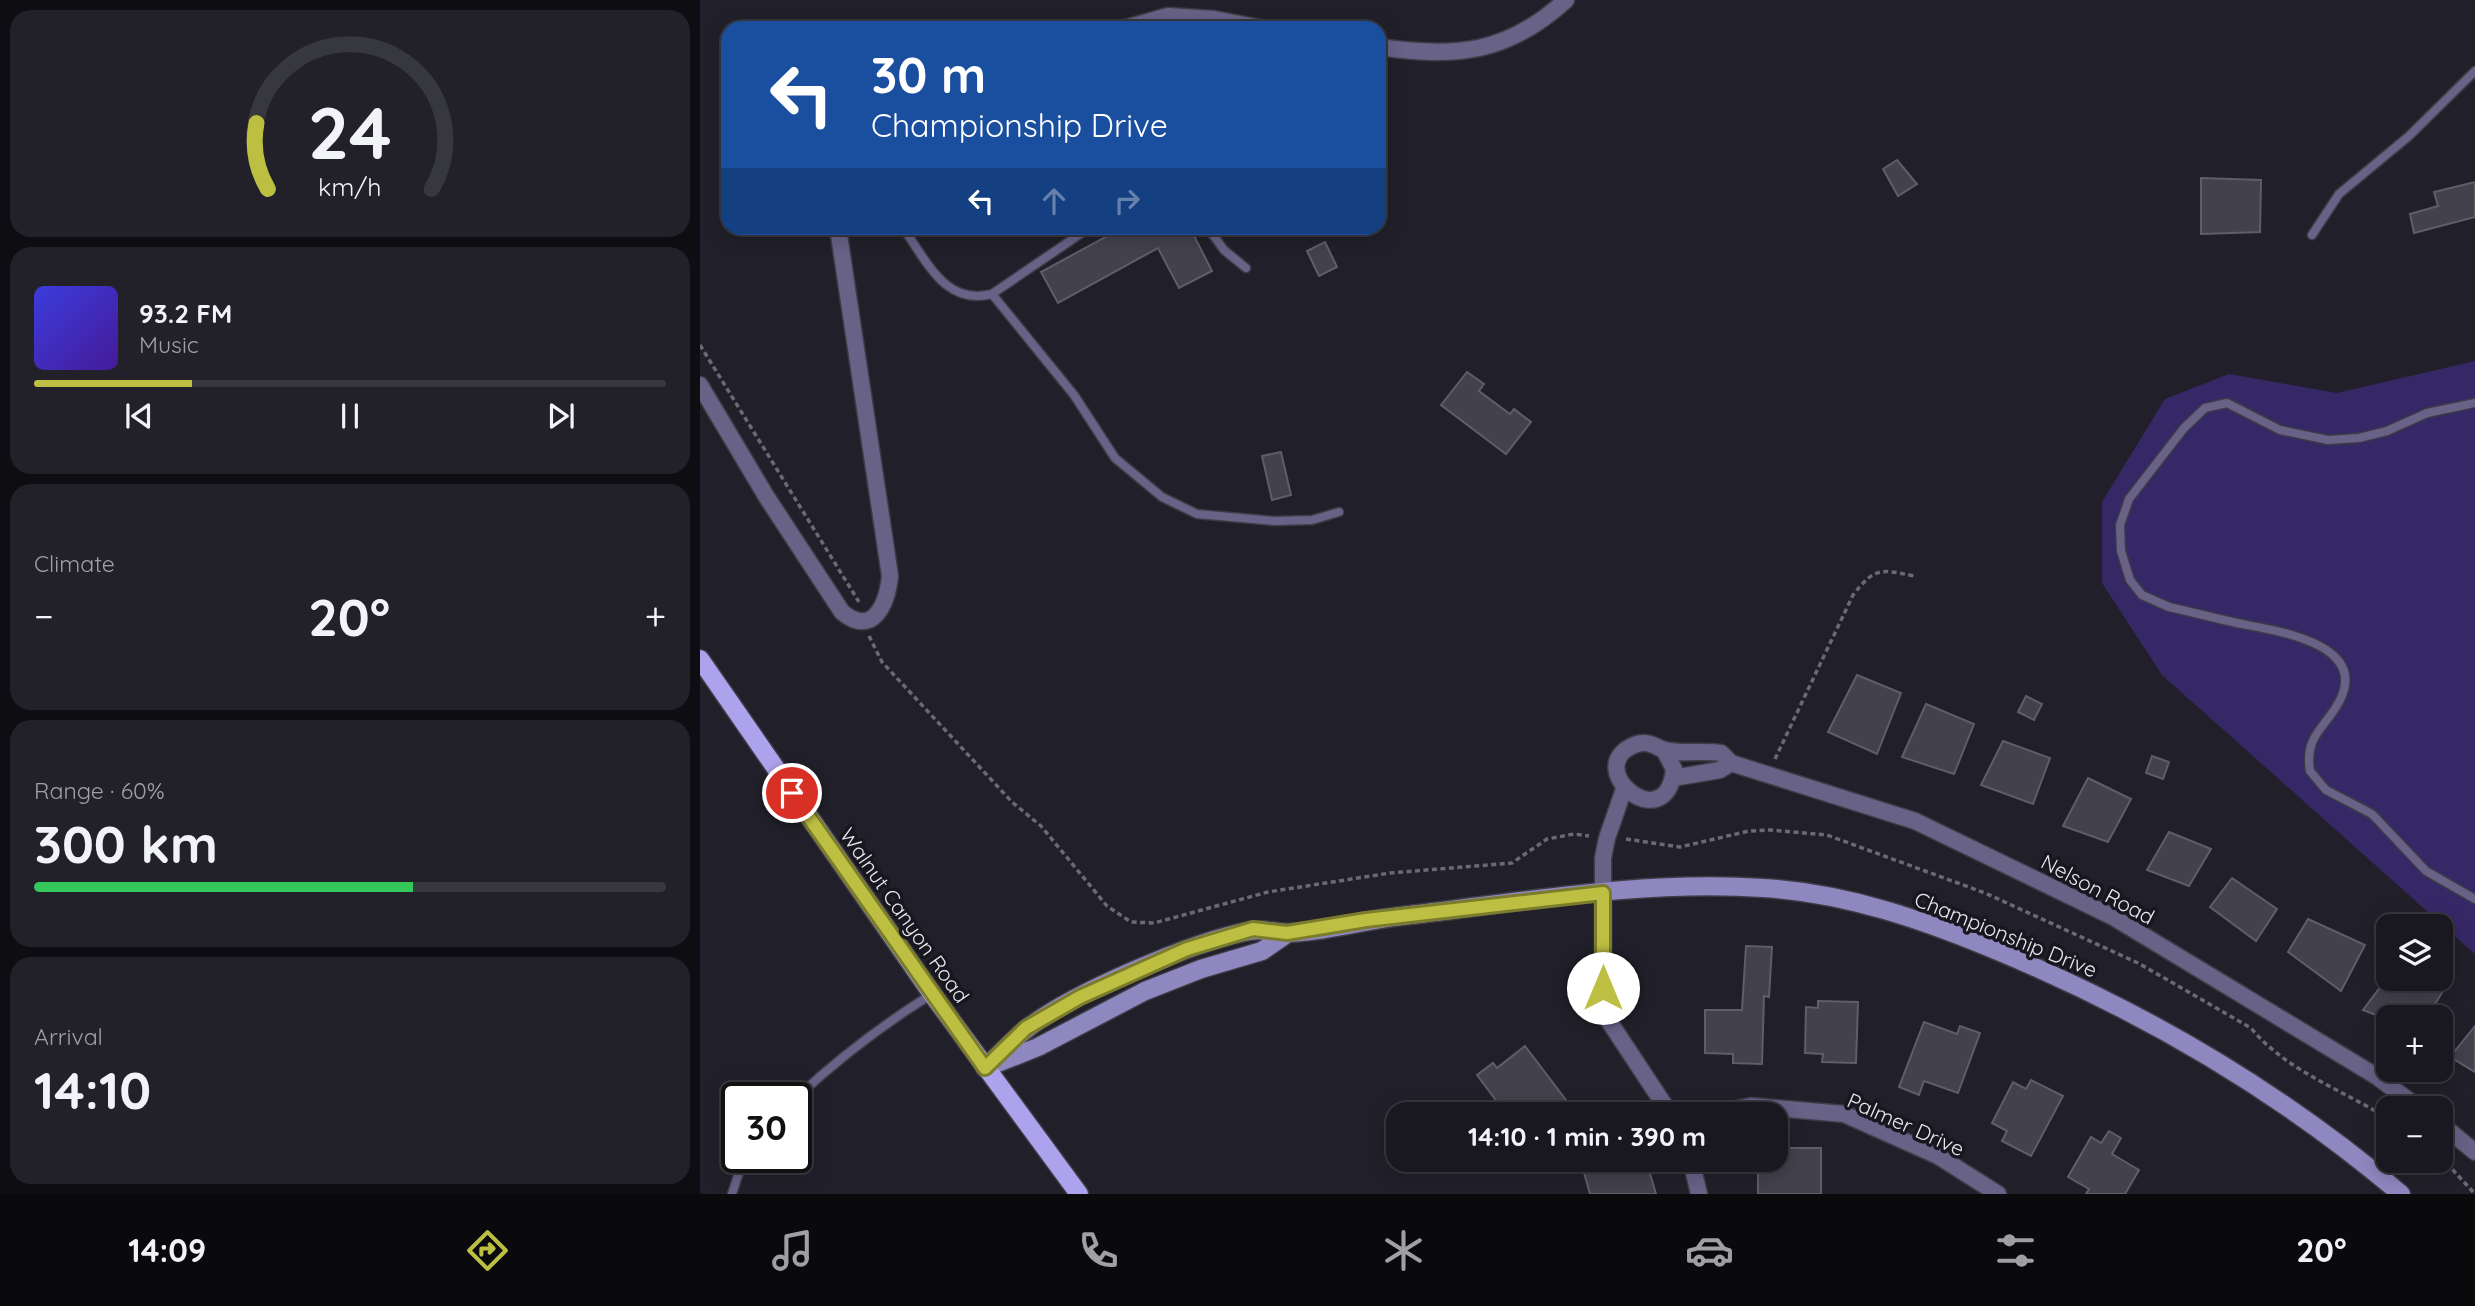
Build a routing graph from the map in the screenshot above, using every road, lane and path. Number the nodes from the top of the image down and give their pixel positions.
1 (1566, 0) edge
2 (1150, 21) edge
3 (1224, 21) edge
4 (1386, 48) edge
5 (2475, 71) edge
6 (839, 235) edge
7 (908, 235) edge
8 (1079, 235) edge
9 (1213, 235) edge
10 (2312, 235) dead end
11 (1246, 268) dead end
12 (992, 294) junction
13 (700, 345) edge
14 (700, 385) edge
15 (2475, 403) edge
16 (1339, 512) dead end
17 (1914, 576) dead end
18 (860, 606) dead end
19 (869, 636) dead end
20 (700, 659) edge
21 (1664, 750) junction
22 (1731, 763) junction
23 (1768, 774) junction
24 (1673, 778) junction
25 (1624, 789) junction
26 (1589, 836) dead end
27 (1626, 839) dead end
28 (1603, 893) junction
29 (2475, 899) edge
30 (1287, 933) junction
31 (932, 994) junction
32 (985, 1068) junction
33 (812, 1083) edge
34 (2403, 1096) edge
35 (1662, 1102) edge
36 (1788, 1109) edge
37 (2376, 1111) edge
38 (2453, 1134) edge
39 (2475, 1152) edge
40 (2453, 1170) edge
41 (1694, 1172) edge
42 (739, 1173) edge
43 (732, 1194) edge
44 (1079, 1194) edge
45 (1699, 1194) edge
46 (1998, 1194) edge
47 (2401, 1194) edge
48 (2475, 1194) edge

1 - 4 street
2 - 3 street
5 - 10 lane
6 - 14 street
7 - 12 lane
8 - 12 lane
9 - 11 lane
12 - 16 lane
13 - 18 path
15 - 29 lane
17 - 23 path
19 - 26 path
20 - 31 main road, Walnut Canyon Road
21 - 22 street, Nelson Road
21 - 24 street
21 - 25 street, Nelson Road
22 - 23 street, Nelson Road
22 - 24 street
23 - 34 street, Nelson Road
24 - 25 street
25 - 28 street, Nelson Road
27 - 37 path
28 - 30 street, Championship Drive
28 - 35 street, Nelson Road
28 - 47 street, Championship Drive
30 - 32 street, Championship Drive
30 - 32 street, Championship Drive
31 - 32 main road, Walnut Canyon Road
31 - 33 lane
32 - 44 main road, Walnut Canyon Road
36 - 46 street, Palmer Drive
38 - 39 street
40 - 48 path
41 - 45 street
42 - 43 lane

